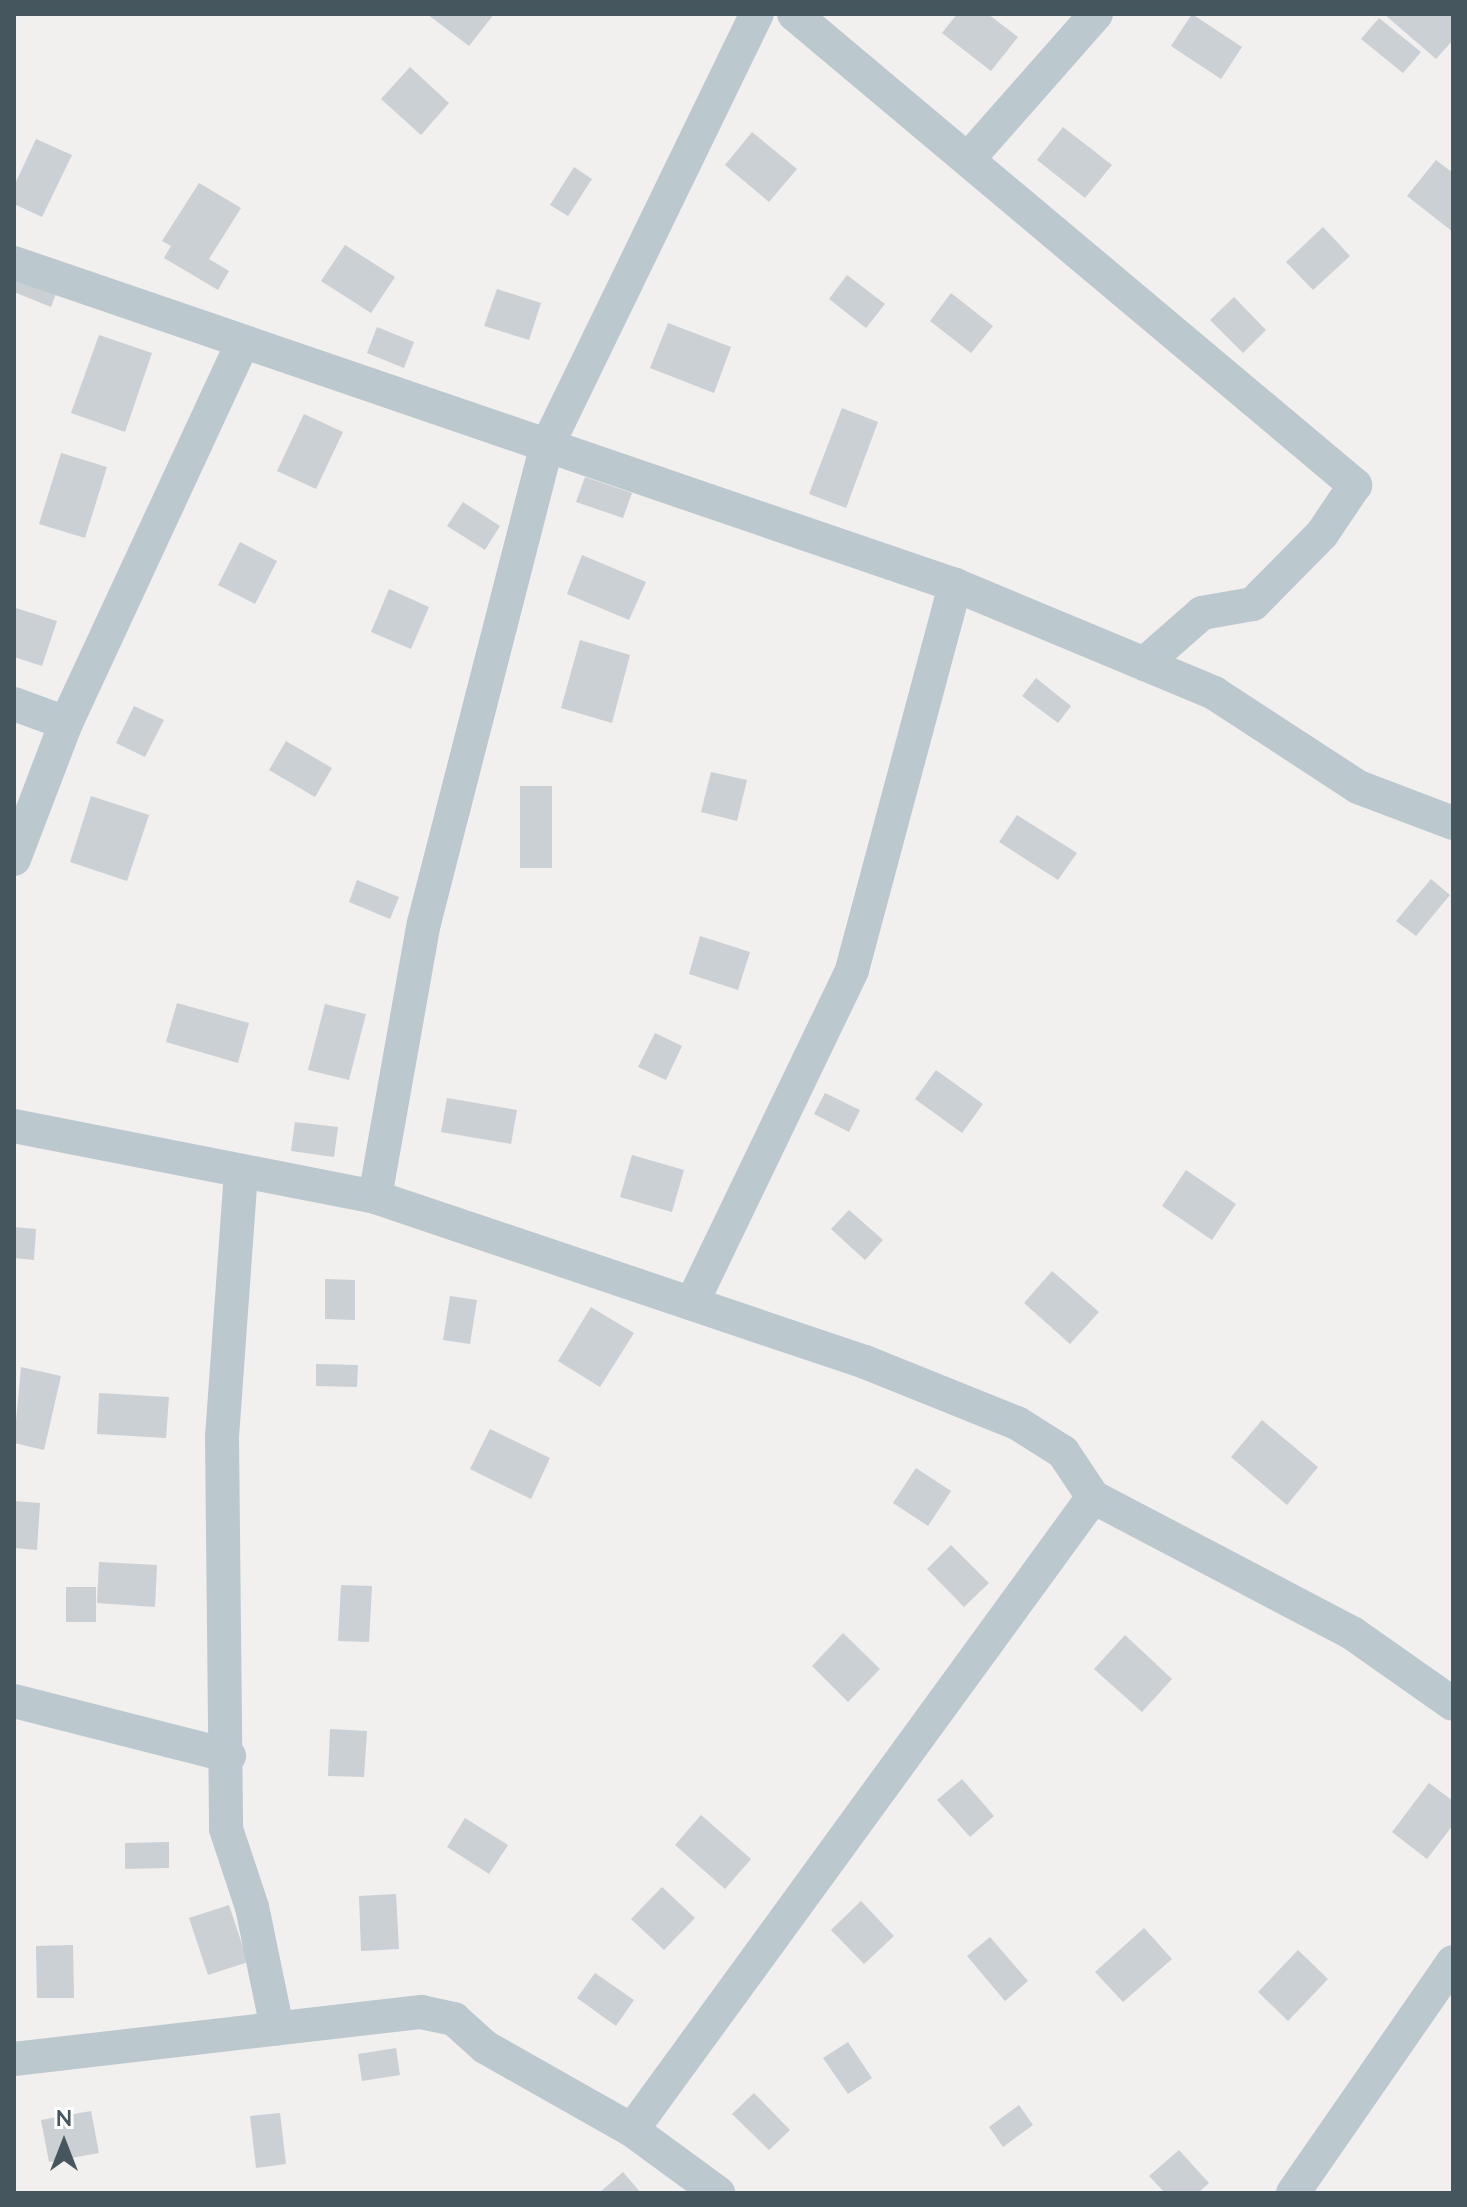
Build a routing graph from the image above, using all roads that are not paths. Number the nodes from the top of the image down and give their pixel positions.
1 (757, 14) edge
2 (794, 14) edge
3 (1096, 14) edge
4 (969, 158) junction
5 (14, 263) edge
6 (241, 346) junction
7 (546, 448) junction
8 (955, 585) junction
9 (1144, 664) junction
10 (14, 704) edge
11 (66, 723) junction
12 (1453, 823) edge
13 (14, 859) edge
14 (14, 1126) edge
15 (241, 1172) junction
16 (375, 1197) junction
17 (692, 1303) junction
18 (1093, 1497) junction
19 (14, 1701) edge
20 (1453, 1704) edge
21 (229, 1756) junction
22 (1453, 1962) edge
23 (277, 2028) junction
24 (14, 2059) edge
25 (632, 2130) junction
26 (718, 2193) edge
27 (1293, 2193) edge

1 - 7 street
2 - 4 street
3 - 4 street
4 - 9 street
5 - 6 street
6 - 7 street
6 - 11 street
7 - 8 street
7 - 16 street
8 - 9 street
8 - 17 street
9 - 12 street
10 - 11 street
11 - 13 street
14 - 15 street
15 - 16 street
15 - 21 street
16 - 17 street
17 - 18 street
18 - 20 street
18 - 25 street
19 - 21 street
21 - 23 street
22 - 27 street
23 - 24 street
23 - 25 street
25 - 26 street

